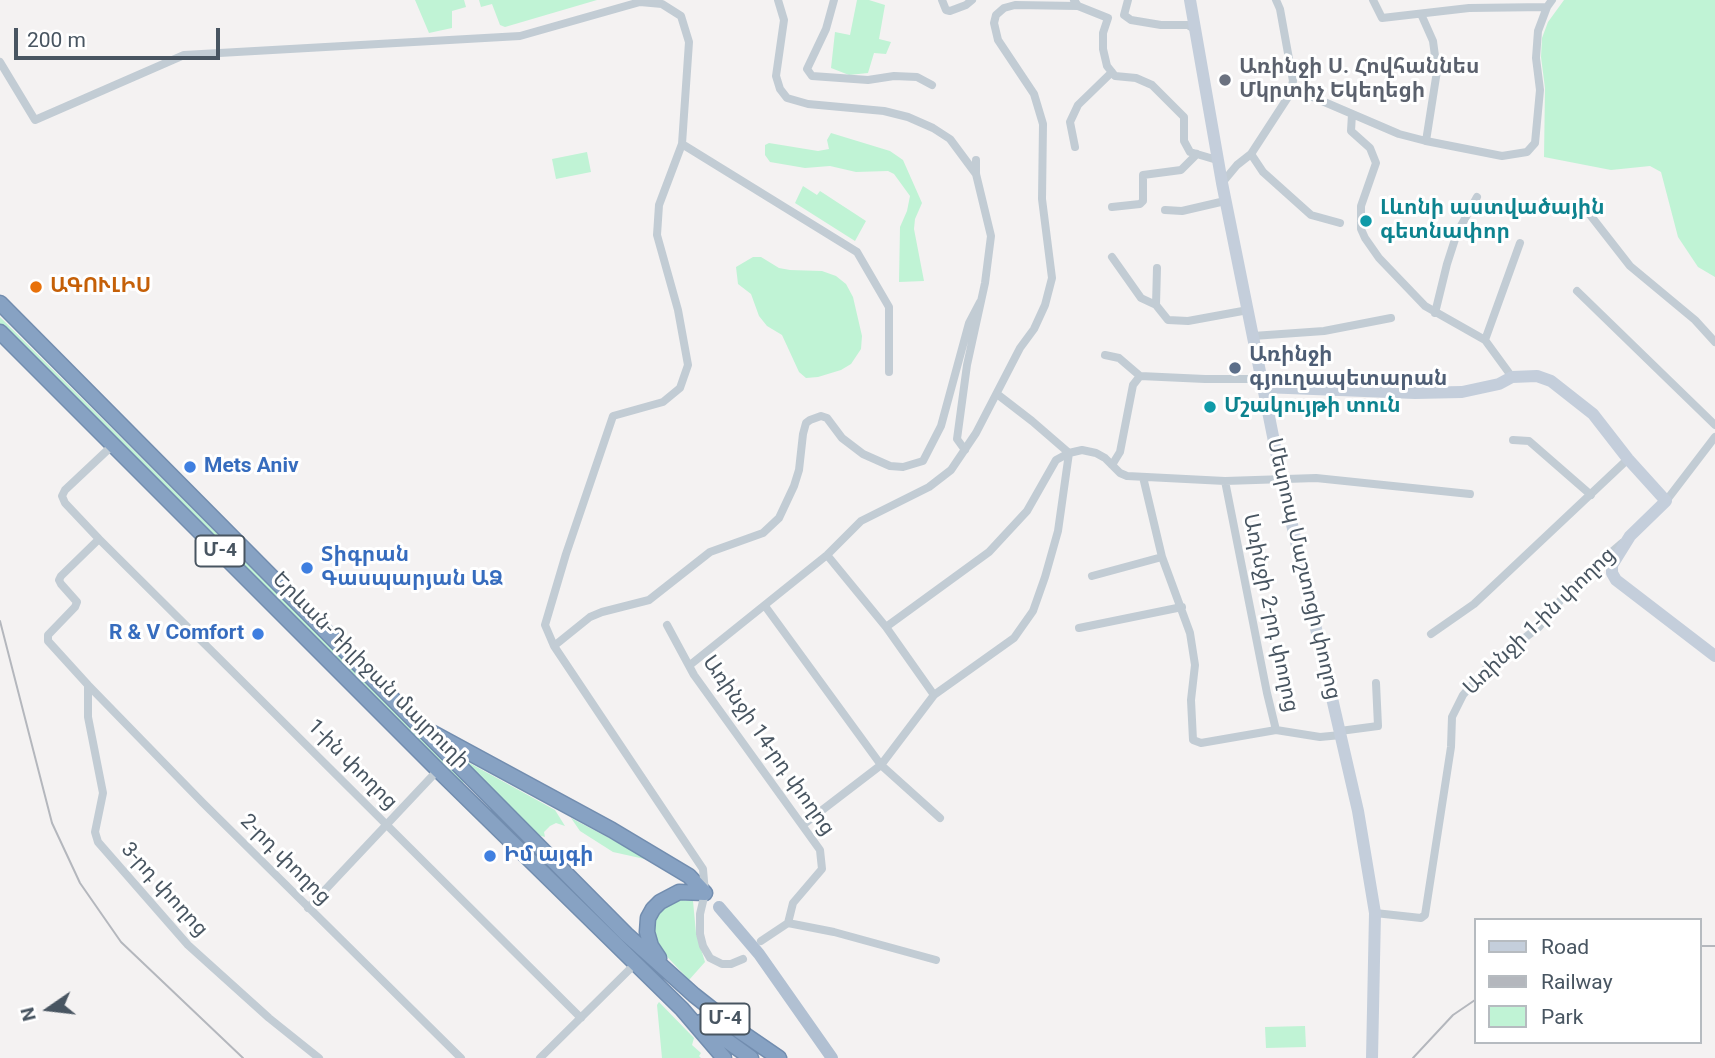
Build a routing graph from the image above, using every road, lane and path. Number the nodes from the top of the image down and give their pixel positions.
1 (778, 0) edge
2 (834, 0) edge
3 (942, 0) edge
4 (972, 0) edge
5 (1128, 0) edge
6 (1190, 0) edge
7 (1276, 0) edge
8 (1373, 0) edge
9 (1076, 3) edge
10 (1467, 4) edge
11 (1550, 4) edge
12 (1421, 15) junction
13 (1197, 31) junction
14 (0, 62) edge
15 (1112, 72) junction
16 (0, 77) edge
17 (10, 79) junction
18 (932, 85) dead end
19 (1291, 90) junction
20 (1352, 114) junction
21 (1426, 141) junction
22 (682, 144) junction
23 (1076, 147) dead end
24 (1197, 154) junction
25 (1251, 154) junction
26 (976, 160) dead end
27 (1217, 160) junction
28 (976, 174) junction
29 (1222, 183) junction
30 (1477, 197) dead end
31 (1225, 201) junction
32 (1580, 202) dead end
33 (1112, 207) dead end
34 (1165, 211) dead end
35 (1340, 223) dead end
36 (1520, 243) dead end
37 (1112, 257) dead end
38 (1157, 268) dead end
39 (1577, 291) dead end
40 (980, 302) junction
41 (0, 303) edge
42 (1156, 305) junction
43 (1248, 310) junction
44 (1436, 313) junction
45 (1391, 318) dead end
46 (0, 332) edge
47 (1253, 336) junction
48 (1485, 340) junction
49 (1715, 342) edge
50 (1105, 355) dead end
51 (889, 372) dead end
52 (1140, 376) junction
53 (1512, 377) junction
54 (1262, 383) junction
55 (997, 394) junction
56 (1715, 425) edge
57 (1715, 437) edge
58 (1513, 440) dead end
59 (114, 444) junction
60 (965, 450) junction
61 (1069, 453) junction
62 (1628, 459) junction
63 (1112, 465) junction
64 (1143, 477) junction
65 (1225, 481) junction
66 (1282, 481) junction
67 (1470, 494) dead end
68 (1591, 495) junction
69 (1666, 501) junction
70 (1630, 536) junction
71 (99, 538) junction
72 (827, 555) junction
73 (1162, 557) junction
74 (1093, 576) dead end
75 (765, 606) junction
76 (1182, 607) junction
77 (667, 625) dead end
78 (886, 627) junction
79 (1079, 628) dead end
80 (1431, 634) dead end
81 (554, 646) junction
82 (1715, 656) edge
83 (690, 665) junction
84 (1376, 683) dead end
85 (88, 685) junction
86 (934, 695) junction
87 (415, 722) junction
88 (1276, 730) junction
89 (1340, 733) junction
90 (881, 765) junction
91 (438, 770) junction
92 (476, 784) junction
93 (464, 795) junction
94 (940, 818) dead end
95 (804, 824) junction
96 (388, 825) junction
97 (705, 893) junction
98 (719, 907) dead end
99 (309, 908) junction
100 (1375, 913) junction
101 (788, 923) junction
102 (620, 939) junction
103 (761, 941) dead end
104 (743, 959) dead end
105 (936, 960) dead end
106 (635, 964) junction
107 (672, 978) junction
108 (682, 1009) junction
109 (581, 1018) junction
110 (319, 1058) edge
111 (460, 1058) edge
112 (540, 1058) edge
113 (724, 1058) edge
114 (751, 1058) edge
115 (779, 1058) edge
116 (832, 1058) edge
117 (1372, 1058) edge

1 - 28 street
2 - 18 street
3 - 4 street
5 - 13 street
6 - 13 street, Մեսրոպ Մաշտոցի փողոց
7 - 19 street
8 - 12 street
9 - 15 street
9 - 55 street
10 - 11 street
10 - 12 street
11 - 21 street
12 - 21 street
13 - 27 street, Մեսրոպ Մաշտոցի փողոց
14 - 17 street
15 - 23 street
15 - 24 street
16 - 17 street
17 - 22 street
19 - 20 street
19 - 25 street
20 - 21 street
20 - 44 street
22 - 51 street
22 - 81 street
24 - 27 street
24 - 33 street
25 - 29 street
25 - 35 street
26 - 28 street
27 - 29 street, Մեսրոպ Մաշտոցի փողոց
28 - 40 street
29 - 31 street, Մեսրոպ Մաշտոցի փողոց
30 - 44 street
31 - 34 street
31 - 43 street, Մեսրոպ Մաշտոցի փողոց
32 - 49 street
36 - 48 street
37 - 42 street
38 - 42 street
39 - 56 street
40 - 60 street
40 - 81 street
41 - 87 highway, Երևան-Դիլիջան մայրուղի / Մ-4
42 - 43 street
43 - 47 street, Մեսրոպ Մաշտոցի փողոց
44 - 48 street
45 - 47 street
46 - 59 highway, Երևան-Դիլիջան մայրուղի / Մ-4
47 - 54 street, Մեսրոպ Մաշտոցի փողոց
48 - 53 street
50 - 52 street
52 - 54 street
52 - 63 street
53 - 54 street
53 - 62 street
54 - 66 street, Մեսրոպ Մաշտոցի փողոց
55 - 60 street
55 - 61 street
57 - 69 street, Առինջի 1-ին փողոց
58 - 68 street
59 - 71 street
59 - 91 highway, Երևան-Դիլիջան մայրուղի / Մ-4
60 - 72 street
61 - 63 street
61 - 78 street
61 - 86 street
62 - 68 street
62 - 69 street
63 - 64 street
64 - 65 street
64 - 73 street
65 - 66 street
65 - 88 street, Առինջի 2-րդ փողոց
66 - 67 street
66 - 89 street, Մեսրոպ Մաշտոցի փողոց
68 - 80 street
69 - 70 street, Առինջի 1-ին փողոց
70 - 82 street
70 - 100 street, Առինջի 1-ին փողոց
71 - 85 street
71 - 96 street, 1-ին փողոց
72 - 75 street
72 - 78 street
73 - 74 street
73 - 76 street
75 - 83 street
75 - 90 street
76 - 79 street
76 - 88 street
77 - 83 street, Առինջի 14-րդ փողոց
78 - 86 street
81 - 97 street
83 - 95 street, Առինջի 14-րդ փողոց
84 - 89 street, Առինջի 2-րդ փողոց
85 - 99 street, 2-րդ փողոց
85 - 110 street, 3-րդ փողոց
86 - 90 street
87 - 92 highway, Երևան-Դիլիջան մայրուղի / Մ-4
87 - 97 highway
88 - 89 street, Առինջի 2-րդ փողոց
89 - 100 street, Մեսրոպ Մաշտոցի փողոց
90 - 94 street
90 - 95 street
91 - 93 highway, Երևան-Դիլիջան մայրուղի / Մ-4
91 - 96 street
92 - 93 highway
92 - 102 highway, Երևան-Դիլիջան մայրուղի / Մ-4
93 - 102 highway, Երևան-Դիլիջան մայրուղի / Մ-4
95 - 101 street, Առինջի 14-րդ փողոց
96 - 99 street
96 - 109 street, 1-ին փողոց
97 - 104 street
97 - 107 highway
98 - 116 main road, bridge
99 - 111 street, 2-րդ փողոց
100 - 117 street, Մեսրոպ Մաշտոցի փողոց
101 - 103 street
101 - 105 street
102 - 106 highway, Երևան-Դիլիջան մայրուղի / Մ-4
102 - 107 highway, Երևան-Դիլիջան մայրուղի / Մ-4
106 - 108 highway, Երևան-Դիլիջան մայրուղի / Մ-4
106 - 109 street
107 - 115 highway, Մ-4
108 - 113 highway
108 - 114 highway, Մ-4
109 - 112 street

